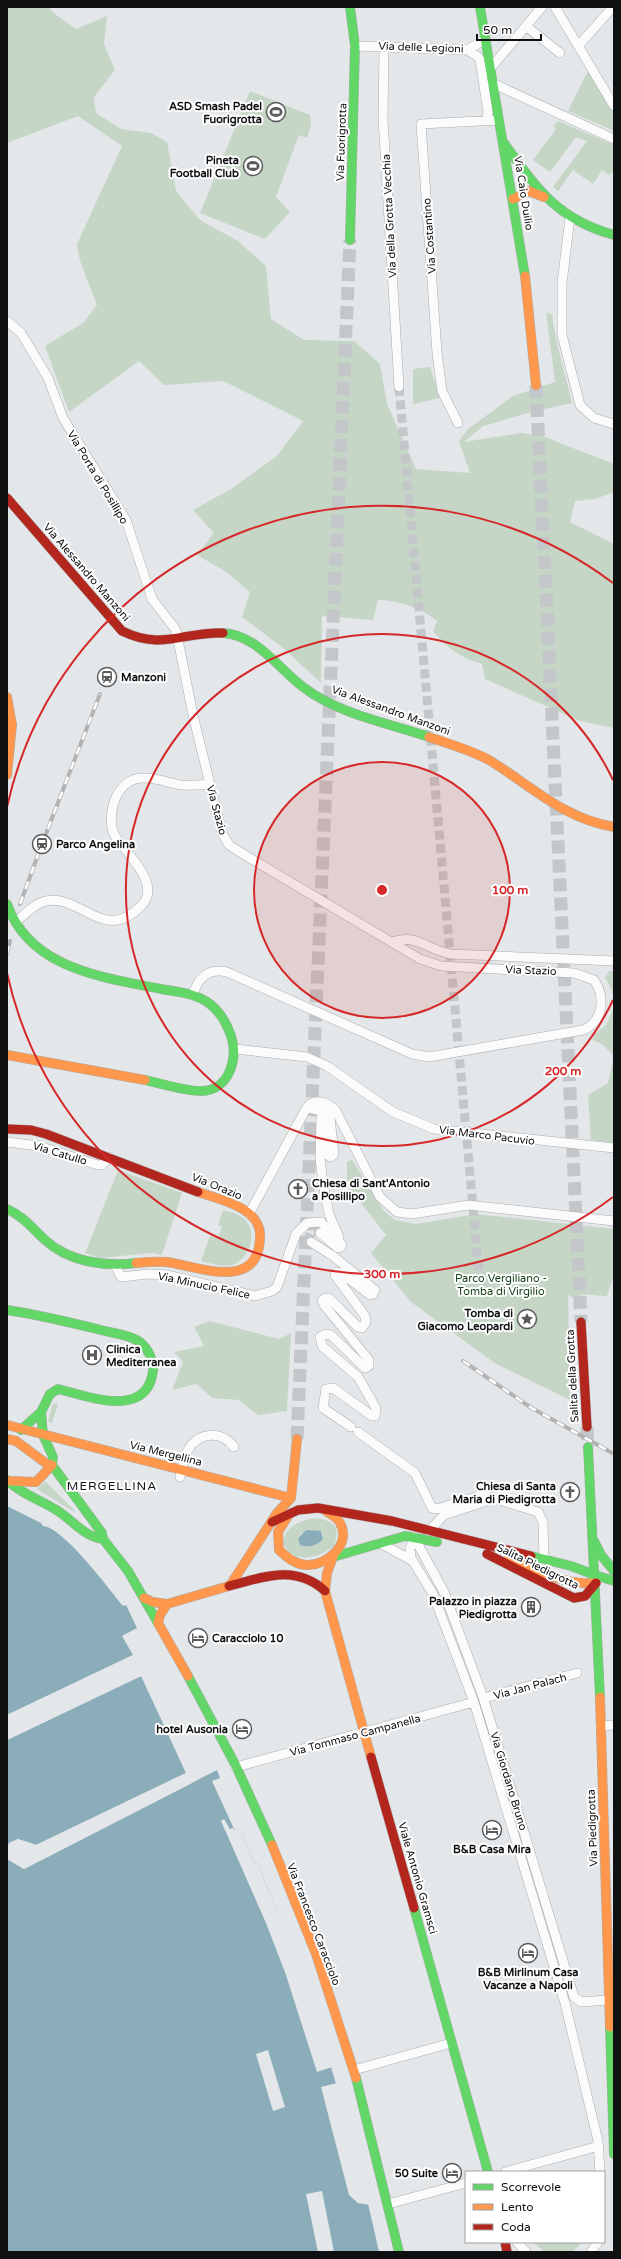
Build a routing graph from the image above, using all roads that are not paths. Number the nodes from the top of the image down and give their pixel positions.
1 (350, 7) edge
2 (480, 7) edge
3 (542, 7) edge
4 (555, 7) edge
5 (613, 7) edge
6 (526, 26) junction
7 (484, 40) junction
8 (384, 45) junction
9 (579, 45) junction
10 (355, 46) junction
11 (467, 50) junction
12 (560, 53) dead end
13 (489, 70) junction
14 (492, 83) junction
15 (614, 106) edge
16 (487, 120) junction
17 (499, 120) junction
18 (614, 139) edge
19 (504, 143) junction
20 (544, 197) junction
21 (513, 199) junction
22 (570, 218) junction
23 (614, 235) edge
24 (350, 240) tunnel mouth
25 (7, 321) edge
26 (536, 385) tunnel mouth
27 (398, 387) tunnel mouth
28 (458, 423) dead end
29 (614, 424) edge
30 (7, 498) edge
31 (177, 639) junction
32 (7, 697) edge
33 (7, 775) edge
34 (210, 784) junction
35 (614, 828) edge
36 (7, 904) edge
37 (16, 922) junction
38 (391, 942) junction
39 (614, 961) edge
40 (192, 995) junction
41 (235, 1049) junction
42 (7, 1055) edge
43 (307, 1107) junction
44 (7, 1129) edge
45 (7, 1142) edge
46 (614, 1148) edge
47 (109, 1157) junction
48 (7, 1209) edge
49 (249, 1214) junction
50 (614, 1221) edge
51 (320, 1233) dead end
52 (311, 1242) dead end
53 (342, 1245) junction
54 (115, 1265) junction
55 (7, 1310) edge
56 (581, 1322) tunnel mouth
57 (40, 1412) junction
58 (7, 1425) edge
59 (587, 1427) tunnel mouth
60 (22, 1430) junction
61 (43, 1435) junction
62 (7, 1439) edge
63 (297, 1439) tunnel mouth
64 (234, 1447) dead end
65 (588, 1447) tunnel mouth
66 (52, 1465) junction
67 (181, 1473) junction
68 (8, 1480) edge
69 (487, 1496) junction
70 (291, 1498) junction
71 (318, 1508) junction
72 (290, 1514) junction
73 (270, 1523) junction
74 (591, 1531) junction
75 (421, 1533) junction
76 (103, 1539) junction
77 (277, 1543) junction
78 (380, 1543) junction
79 (486, 1554) junction
80 (334, 1557) junction
81 (544, 1560) junction
82 (413, 1561) junction
83 (563, 1564) junction
84 (614, 1571) edge
85 (555, 1578) junction
86 (595, 1579) junction
87 (614, 1581) edge
88 (229, 1586) junction
89 (325, 1591) junction
90 (144, 1598) junction
91 (167, 1604) junction
92 (159, 1619) junction
93 (577, 1673) dead end
94 (484, 1698) junction
95 (474, 1702) junction
96 (601, 1726) junction
97 (614, 1726) edge
98 (365, 1732) junction
99 (236, 1767) junction
100 (611, 1956) edge
101 (609, 2000) junction
102 (452, 2043) junction
103 (354, 2070) junction
104 (599, 2146) junction
105 (614, 2154) edge
106 (488, 2171) edge
107 (509, 2171) edge
108 (600, 2171) edge
109 (465, 2182) edge
110 (388, 2204) junction
111 (518, 2243) edge
112 (598, 2243) edge
113 (399, 2252) edge
114 (526, 2252) edge
115 (591, 2252) edge

1 - 10 street, Via Fuorigrotta
2 - 7 street, Via Caio Duilio
3 - 6 street
4 - 9 street
5 - 9 street
6 - 12 street
6 - 13 street
7 - 11 street, Via delle Legioni
7 - 13 street, Via Caio Duilio
8 - 10 street, Via delle Legioni
8 - 11 street, Via delle Legioni
8 - 27 street, Via della Grotta Vecchia
9 - 15 street
10 - 24 street, Via Fuorigrotta
11 - 16 street
13 - 14 street, Via Caio Duilio
14 - 17 street, Via Caio Duilio
14 - 18 street
16 - 17 street, Via Costantino
16 - 28 street, Via Costantino
17 - 19 street, Via Caio Duilio
19 - 20 street
19 - 21 street, Via Caio Duilio
20 - 21 street
20 - 22 street
21 - 26 street, Via Caio Duilio
22 - 23 street
22 - 29 street
25 - 31 street, Via Porta di Posillipo
30 - 31 street, Via Alessandro Manzoni
31 - 34 street, Via Stazio
31 - 35 street, Via Alessandro Manzoni
32 - 33 street
34 - 37 street
34 - 38 street, Via Stazio
36 - 37 street
37 - 40 street
38 - 39 street
38 - 40 street, Via Stazio
40 - 41 street
41 - 42 street
41 - 46 street, Via Marco Pacuvio
43 - 49 street
43 - 50 street
43 - 53 street
44 - 47 street, Via Orazio
45 - 47 street, Via Catullo
47 - 49 street, Via Orazio
48 - 54 street, Via Orazio
49 - 54 street, Via Orazio
51 - 53 street
52 - 69 street
53 - 54 street, Via Minucio Felice
55 - 57 street
56 - 59 street, Salita della Grotta
57 - 60 street
57 - 61 street
58 - 60 street, Via Mergellina
60 - 61 street, Via Mergellina
61 - 66 street, Via Francesco Caracciolo
61 - 67 street, Via Mergellina
62 - 66 street
63 - 70 street
64 - 67 street
65 - 74 street
66 - 68 street
66 - 76 street, Via Francesco Caracciolo
67 - 70 street, Via Mergellina
68 - 76 street, Via Francesco Caracciolo
69 - 75 street
69 - 81 street
70 - 71 street, Via Mergellina
70 - 73 street
71 - 72 street
71 - 75 street
71 - 80 street
72 - 73 street
72 - 77 street
73 - 77 street
73 - 88 street
74 - 84 street
74 - 86 street, Via Piedigrotta
75 - 78 street
75 - 79 street, Salita Piedigrotta
75 - 81 street, Salita Piedigrotta
75 - 82 street
75 - 94 street, Via Giordano Bruno
76 - 90 street, Via Francesco Caracciolo
77 - 80 street
78 - 80 street
78 - 82 street
79 - 85 street, Salita Piedigrotta
79 - 86 street, Salita Piedigrotta
80 - 89 street
81 - 83 street, Salita Piedigrotta
82 - 95 street
83 - 85 street
83 - 86 street, Salita Piedigrotta
85 - 86 street, Salita Piedigrotta
86 - 87 street, Salita Piedigrotta
86 - 96 street, Via Piedigrotta
88 - 89 street
88 - 91 street
89 - 98 street, Viale Antonio Gramsci
90 - 91 street
90 - 92 street, Via Francesco Caracciolo
91 - 92 street
92 - 99 street, Via Francesco Caracciolo
93 - 94 street, Via Jan Palach
94 - 101 street, Via Giordano Bruno
95 - 98 street, Via Tommaso Campanella
95 - 104 street
96 - 97 street
96 - 100 street, Via Piedigrotta
98 - 99 street, Via Tommaso Campanella
98 - 102 street, Viale Antonio Gramsci
99 - 103 street, Via Francesco Caracciolo
100 - 101 street, Via Piedigrotta
101 - 105 street, Via Piedigrotta
102 - 103 street
102 - 106 street, Viale Antonio Gramsci
103 - 110 street, Via Francesco Caracciolo
104 - 107 street
104 - 108 street
109 - 110 street
110 - 113 street, Via Francesco Caracciolo
111 - 114 street
112 - 115 street

